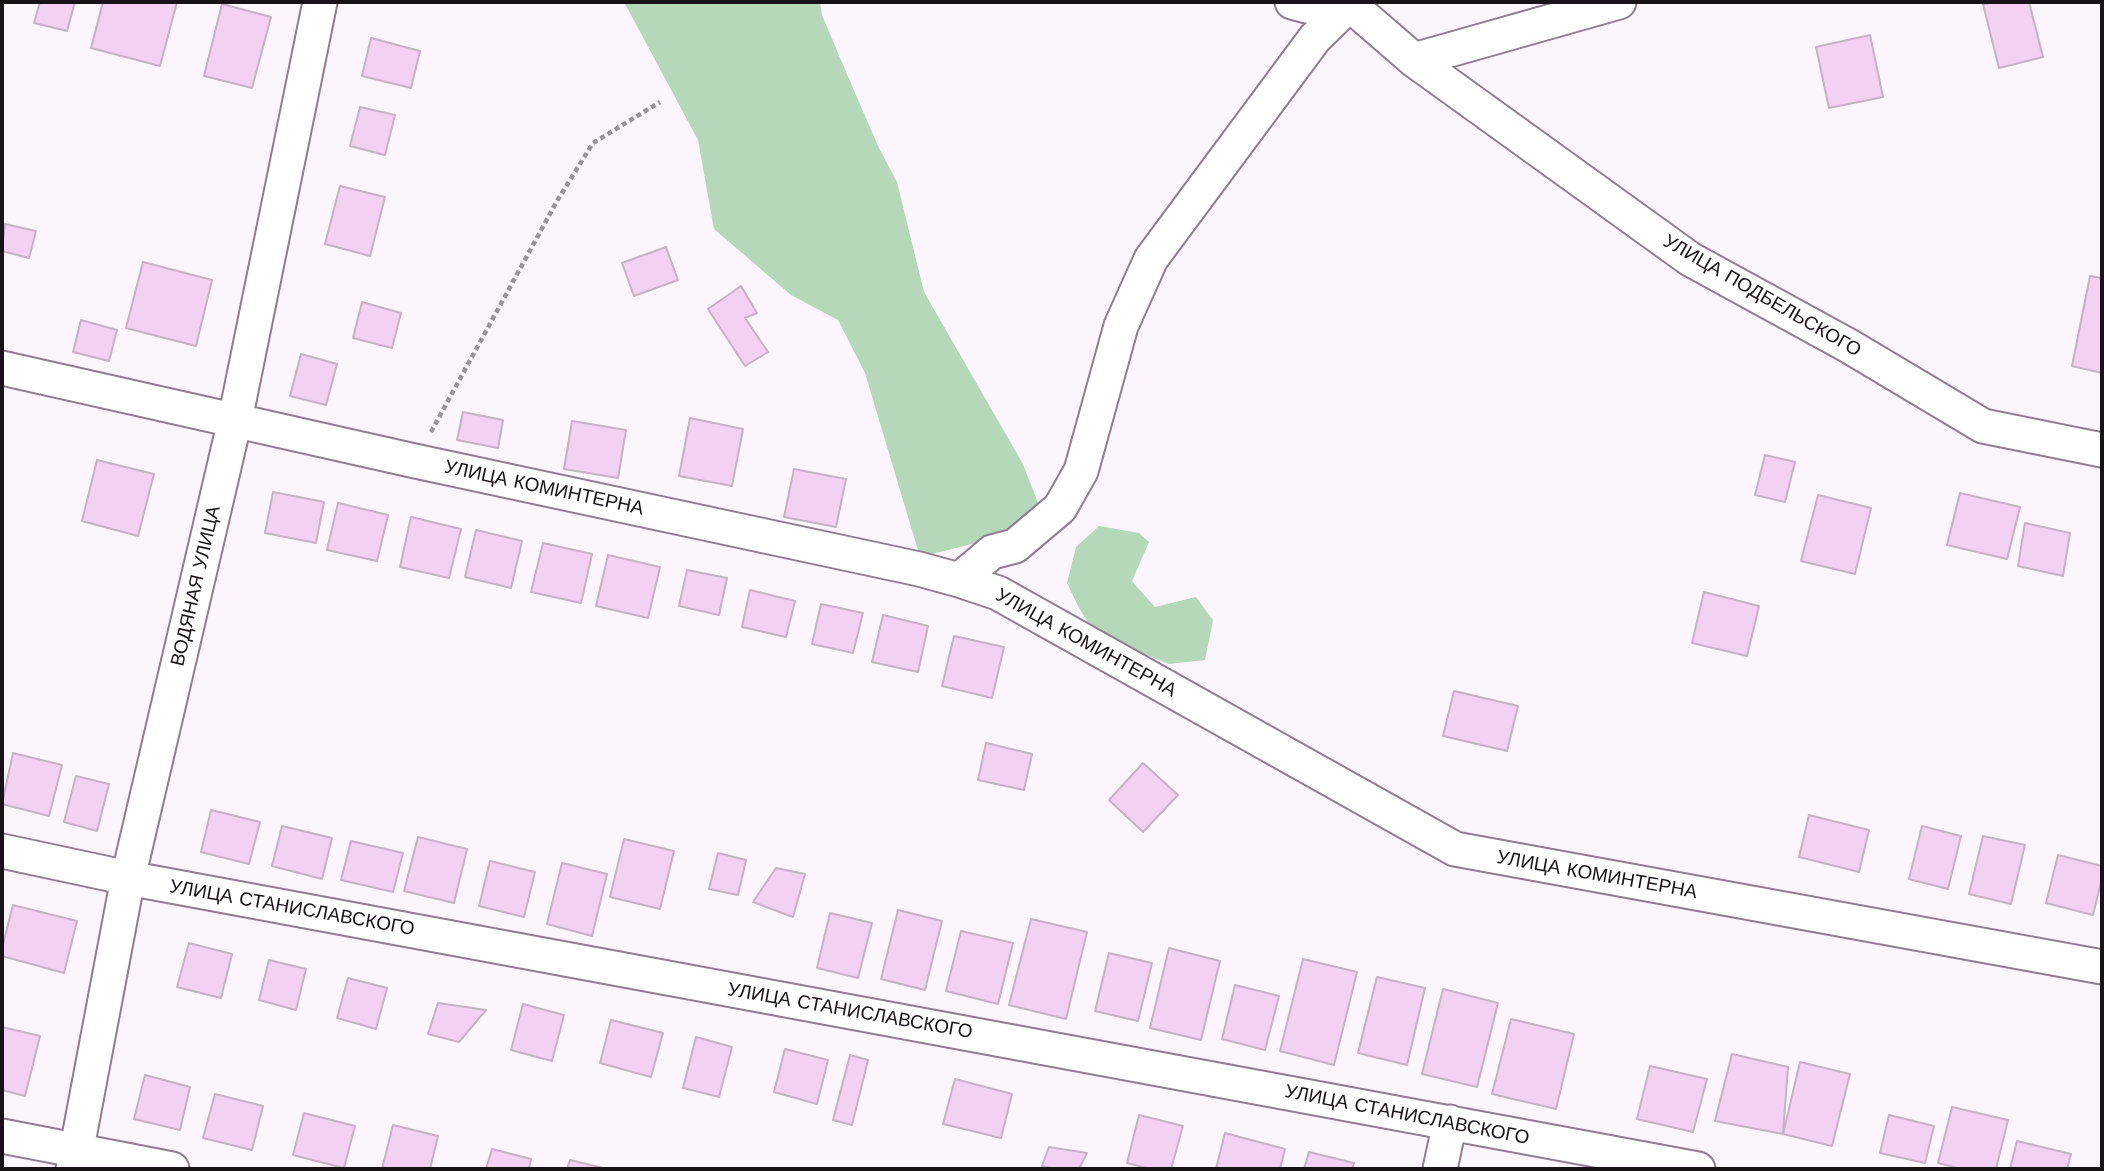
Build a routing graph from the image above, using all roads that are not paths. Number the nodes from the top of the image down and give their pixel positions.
1 (320, 2) edge
2 (1292, 2) edge
3 (1619, 2) edge
4 (1348, 3) edge
5 (1414, 60) junction
6 (2, 368) edge
7 (235, 420) junction
8 (2102, 450) edge
9 (959, 580) junction
10 (2, 850) edge
11 (128, 878) junction
12 (2102, 967) edge
13 (1450, 1122) junction
14 (2, 1136) edge
15 (75, 1160) edge
16 (172, 1169) edge
17 (1440, 1169) edge
18 (1698, 1169) edge

1 - 7 street, ВОДЯНАЯ УЛИЦА
2 - 4 street
3 - 5 street
4 - 5 street, УЛИЦА ПОДБЕЛЬСКОГО
4 - 9 street
5 - 8 street, УЛИЦА ПОДБЕЛЬСКОГО
6 - 7 street, УЛИЦА КОМИНТЕРНА
7 - 9 street, УЛИЦА КОМИНТЕРНА
7 - 11 street, ВОДЯНАЯ УЛИЦА
9 - 12 street, УЛИЦА КОМИНТЕРНА
10 - 11 street, УЛИЦА СТАНИСЛАВСКОГО
11 - 13 street, УЛИЦА СТАНИСЛАВСКОГО
11 - 15 street, ВОДЯНАЯ УЛИЦА
13 - 17 street
13 - 18 street, УЛИЦА СТАНИСЛАВСКОГО
14 - 15 street
15 - 16 street

